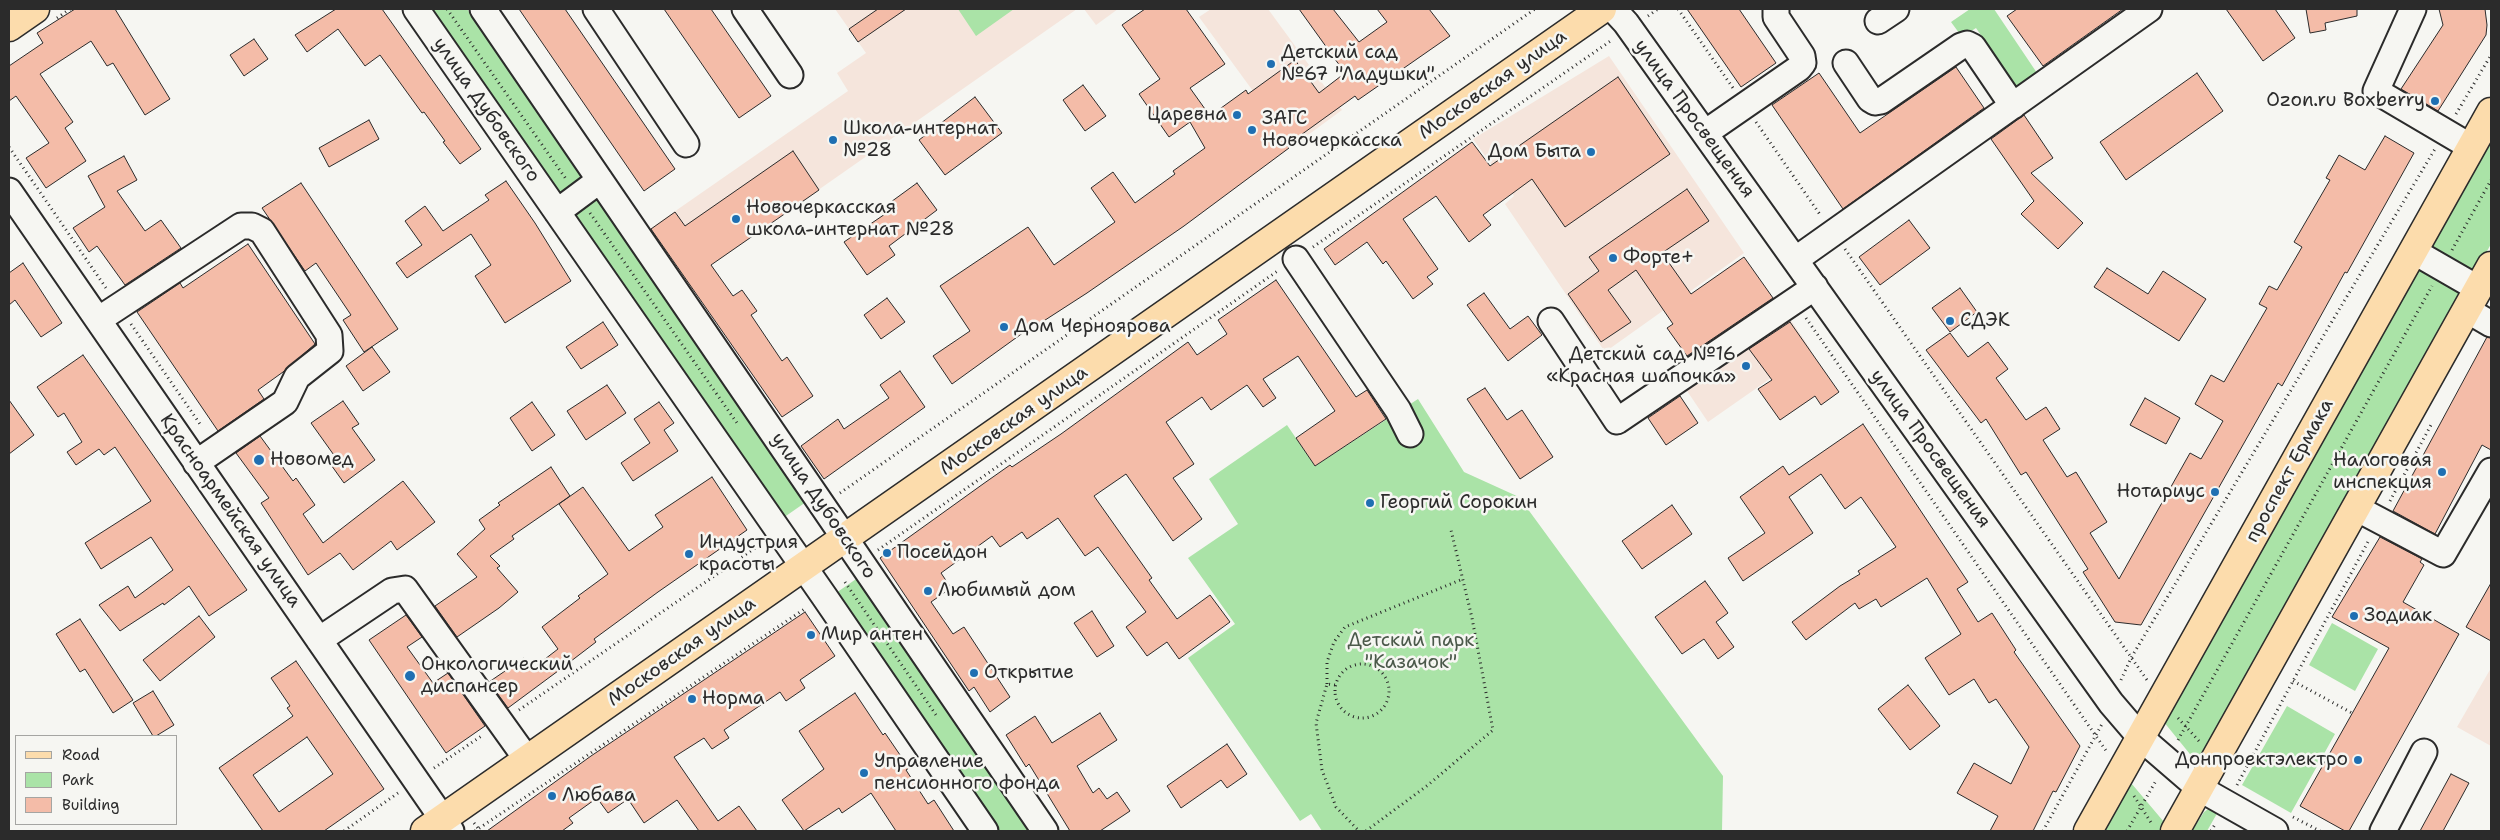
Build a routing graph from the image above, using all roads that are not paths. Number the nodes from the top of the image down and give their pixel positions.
1 (35, 9) edge
2 (416, 9) edge
3 (483, 9) edge
4 (596, 9) edge
5 (745, 9) edge
6 (1573, 9) edge
7 (1602, 9) edge
8 (1776, 9) edge
9 (2149, 9) edge
10 (2413, 9) edge
11 (1623, 17) edge
12 (9, 26) edge
13 (1846, 63) dead end
14 (790, 75) dead end
15 (2013, 106) junction
16 (2491, 112) edge
17 (1704, 133) junction
18 (686, 144) dead end
19 (2471, 148) junction
20 (600, 180) junction
21 (9, 191) edge
22 (557, 212) junction
23 (2413, 251) junction
24 (1296, 259) road end
25 (1795, 260) junction
26 (1815, 287) junction
27 (2479, 288) edge
28 (98, 320) junction
29 (1551, 321) dead end
30 (2491, 324) edge
31 (1410, 434) dead end
32 (196, 463) junction
33 (2491, 471) edge
34 (2356, 508) junction
35 (842, 533) junction
36 (800, 562) junction
37 (319, 640) junction
38 (2141, 738) junction
39 (521, 751) junction
40 (2424, 752) dead end
41 (2199, 788) junction
42 (439, 823) edge
43 (406, 831) edge
44 (985, 831) edge
45 (1045, 831) edge
46 (2088, 831) edge
47 (2175, 831) edge
48 (2275, 831) edge
49 (2383, 831) edge

1 - 12 main road
2 - 22 street, улица Дубовского
3 - 20 street, улица Дубовского
4 - 18 street
5 - 14 street
6 - 35 main road, Московская улица
7 - 35 main road, Московская улица
8 - 17 street
9 - 15 street
10 - 19 street
11 - 17 street, улица Просвещения
13 - 15 street
15 - 25 street
16 - 19 main road, проспект Ермака
17 - 25 street, улица Просвещения
19 - 23 main road, проспект Ермака
20 - 22 street
20 - 35 street, улица Дубовского
21 - 28 street, Красноармейская улица
22 - 36 street, улица Дубовского
23 - 27 street
23 - 38 main road, проспект Ермака
24 - 31 street
25 - 26 street, улица Просвещения
26 - 29 street
26 - 38 street, улица Просвещения
27 - 30 street
27 - 34 main road
28 - 32 street, Красноармейская улица
28 - 32 street
32 - 37 street, Красноармейская улица
33 - 34 street
34 - 41 main road
35 - 36 main road, Московская улица
35 - 45 street, улица Дубовского
36 - 39 main road, Московская улица
36 - 42 main road, Московская улица
36 - 44 street, улица Дубовского
37 - 39 street
37 - 42 street, Красноармейская улица
38 - 41 street, улица Просвещения
38 - 46 main road, проспект Ермака
39 - 42 main road, Московская улица
40 - 49 street
41 - 47 main road
41 - 48 street, улица Просвещения
42 - 43 main road, Московская улица

